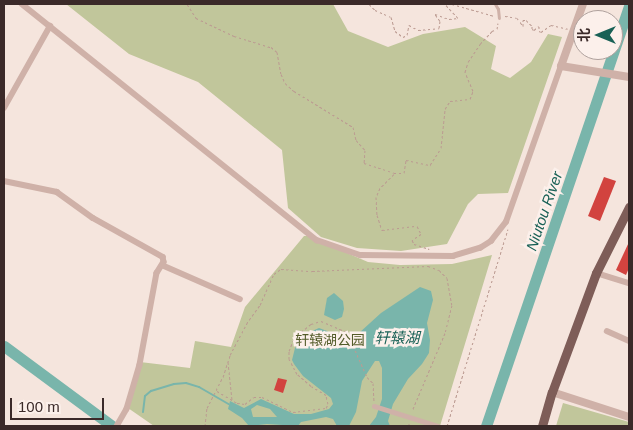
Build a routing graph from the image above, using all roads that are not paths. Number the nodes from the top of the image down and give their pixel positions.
1 (22, 4) edge
2 (495, 4) edge
3 (583, 4) edge
4 (499, 18) road end
5 (50, 26) junction
6 (565, 67) junction
7 (629, 77) edge
8 (4, 108) edge
9 (4, 181) edge
10 (629, 207) edge
11 (162, 265) junction
12 (596, 273) junction
13 (629, 284) edge
14 (240, 299) dead end
15 (607, 331) dead end
16 (629, 341) edge
17 (552, 392) junction
18 (374, 406) road end
19 (629, 417) edge
20 (117, 426) edge
21 (438, 426) edge
22 (542, 426) edge

1 - 5 street
2 - 4 lane
3 - 6 street
5 - 6 street
5 - 8 street
6 - 7 street
9 - 11 street
10 - 12 main road
11 - 14 street
11 - 20 street
12 - 13 street
12 - 17 main road
15 - 16 street
17 - 19 street
17 - 22 main road
18 - 21 street

